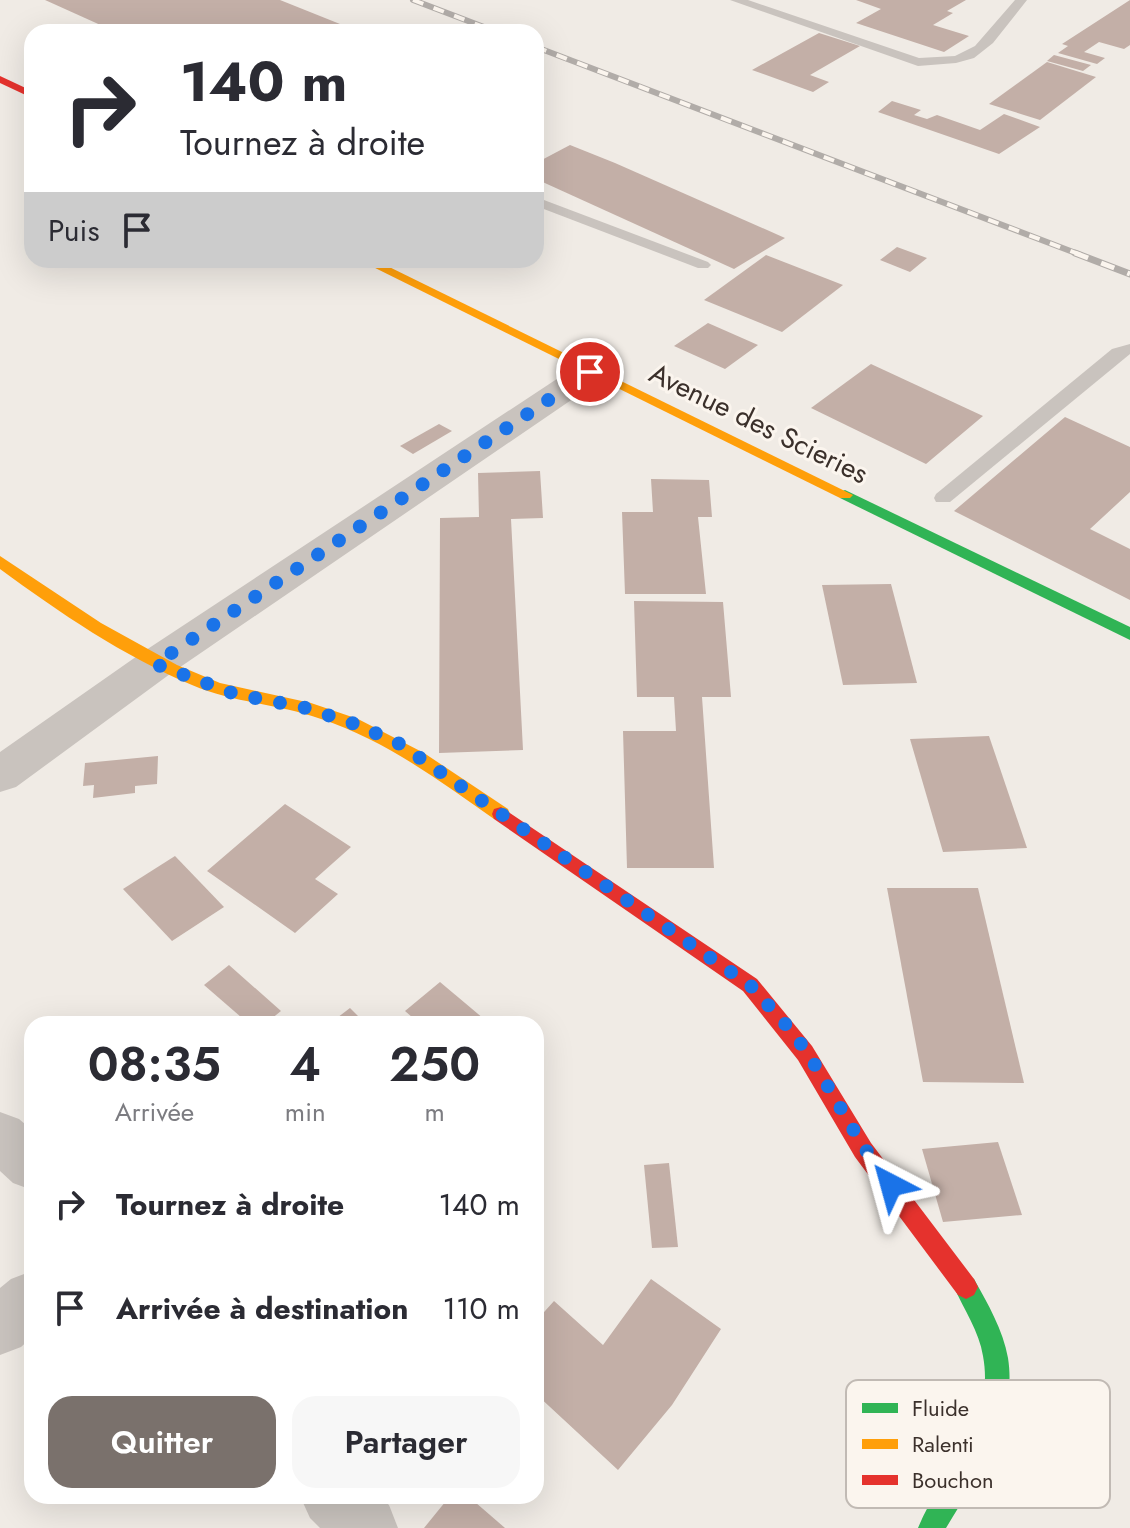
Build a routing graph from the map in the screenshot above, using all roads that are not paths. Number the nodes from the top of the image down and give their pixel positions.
1 (736, 0) edge
2 (1021, 0) edge
3 (0, 79) edge
4 (24, 91) edge
5 (544, 204) edge
6 (703, 265) dead end
7 (381, 268) edge
8 (1130, 349) edge
9 (590, 372) junction
10 (943, 498) dead end
11 (0, 561) edge
12 (1130, 634) edge
13 (155, 664) junction
14 (0, 775) edge
15 (0, 1136) edge
16 (24, 1158) edge
17 (24, 1306) edge
18 (0, 1326) edge
19 (999, 1380) edge
20 (340, 1504) edge
21 (943, 1508) edge
22 (366, 1528) edge
23 (931, 1528) edge

1 - 2 lane
3 - 4 street
5 - 6 lane
7 - 9 street, Avenue des Scieries
8 - 10 lane
9 - 12 street, Avenue des Scieries
9 - 13 street
11 - 13 street
13 - 14 street
13 - 19 street
15 - 16 street
17 - 18 street
20 - 22 street
21 - 23 street

